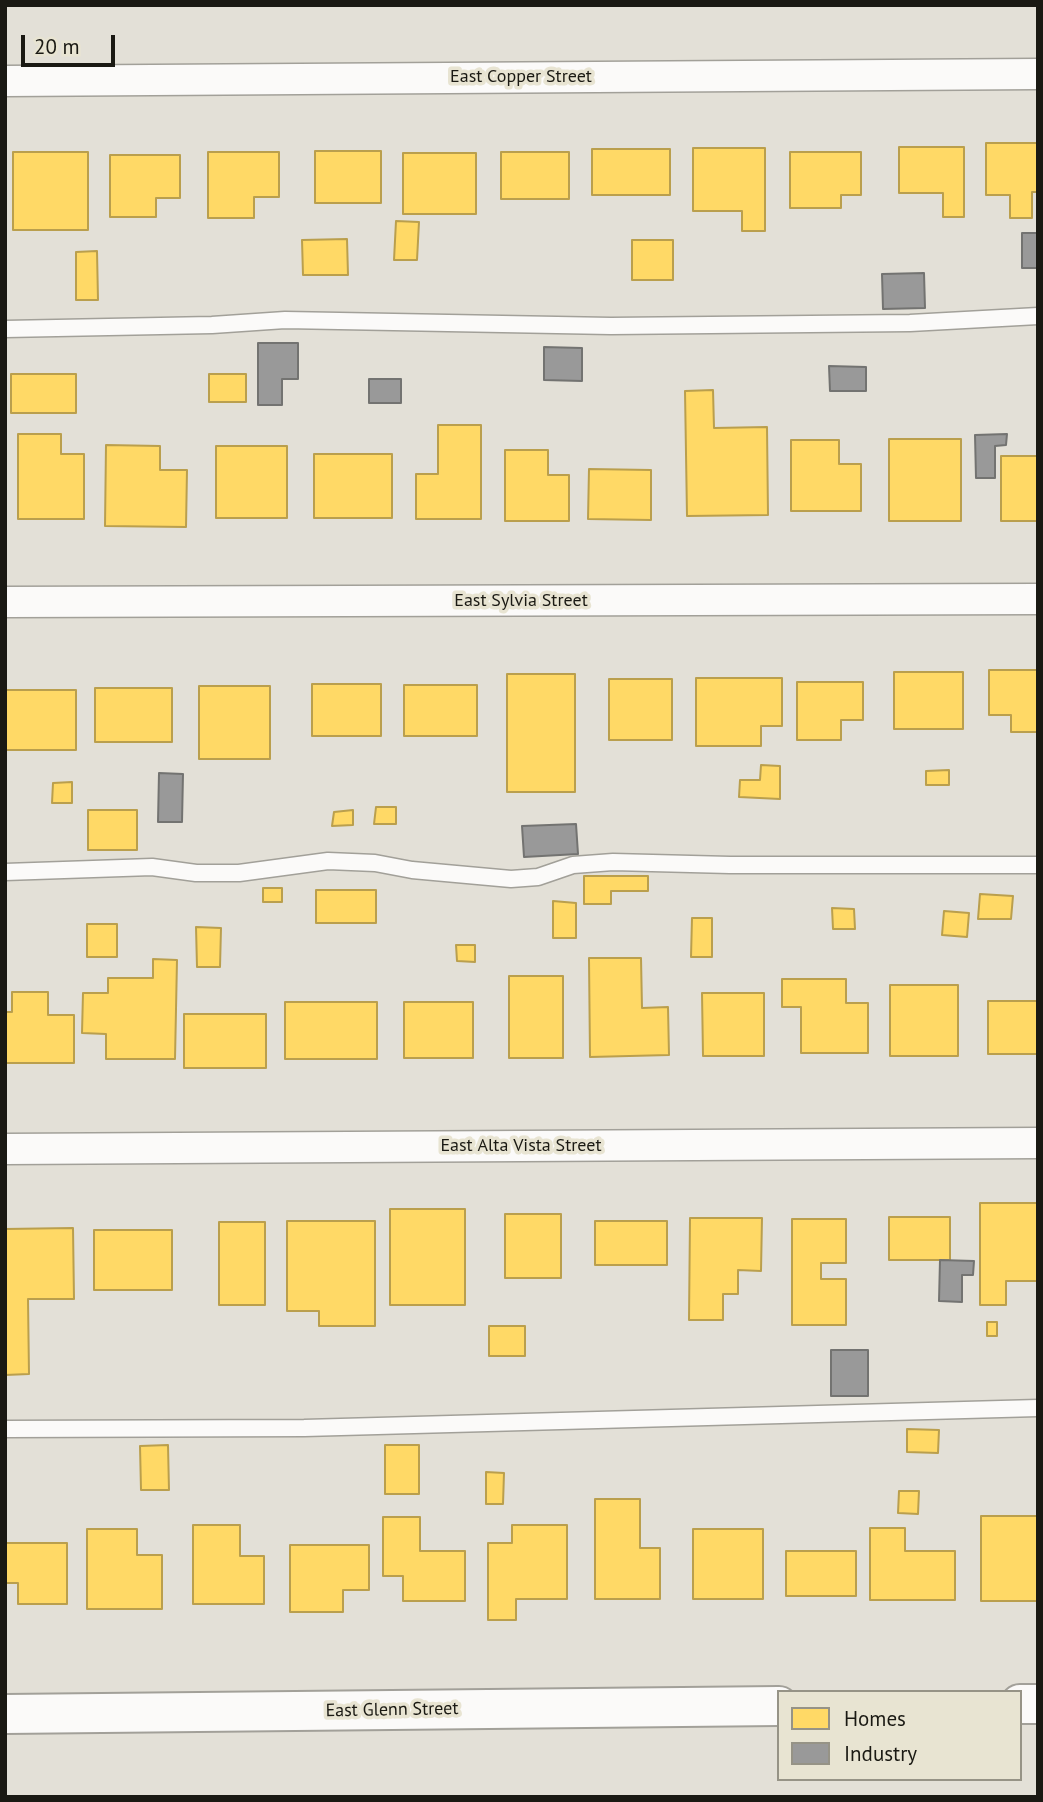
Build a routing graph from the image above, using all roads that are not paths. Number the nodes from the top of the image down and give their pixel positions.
1 (1038, 74) edge
2 (5, 81) edge
3 (1038, 316) edge
4 (5, 329) edge
5 (1038, 599) edge
6 (5, 602) edge
7 (1038, 865) edge
8 (5, 872) edge
9 (1038, 1143) edge
10 (5, 1149) edge
11 (1038, 1408) edge
12 (5, 1429) edge
13 (777, 1706) edge
14 (5, 1714) edge

1 - 2 street, East Copper Street
3 - 4 lane
5 - 6 street, East Sylvia Street
7 - 8 lane
9 - 10 street, East Alta Vista Street
11 - 12 lane
13 - 14 street, East Glenn Street

